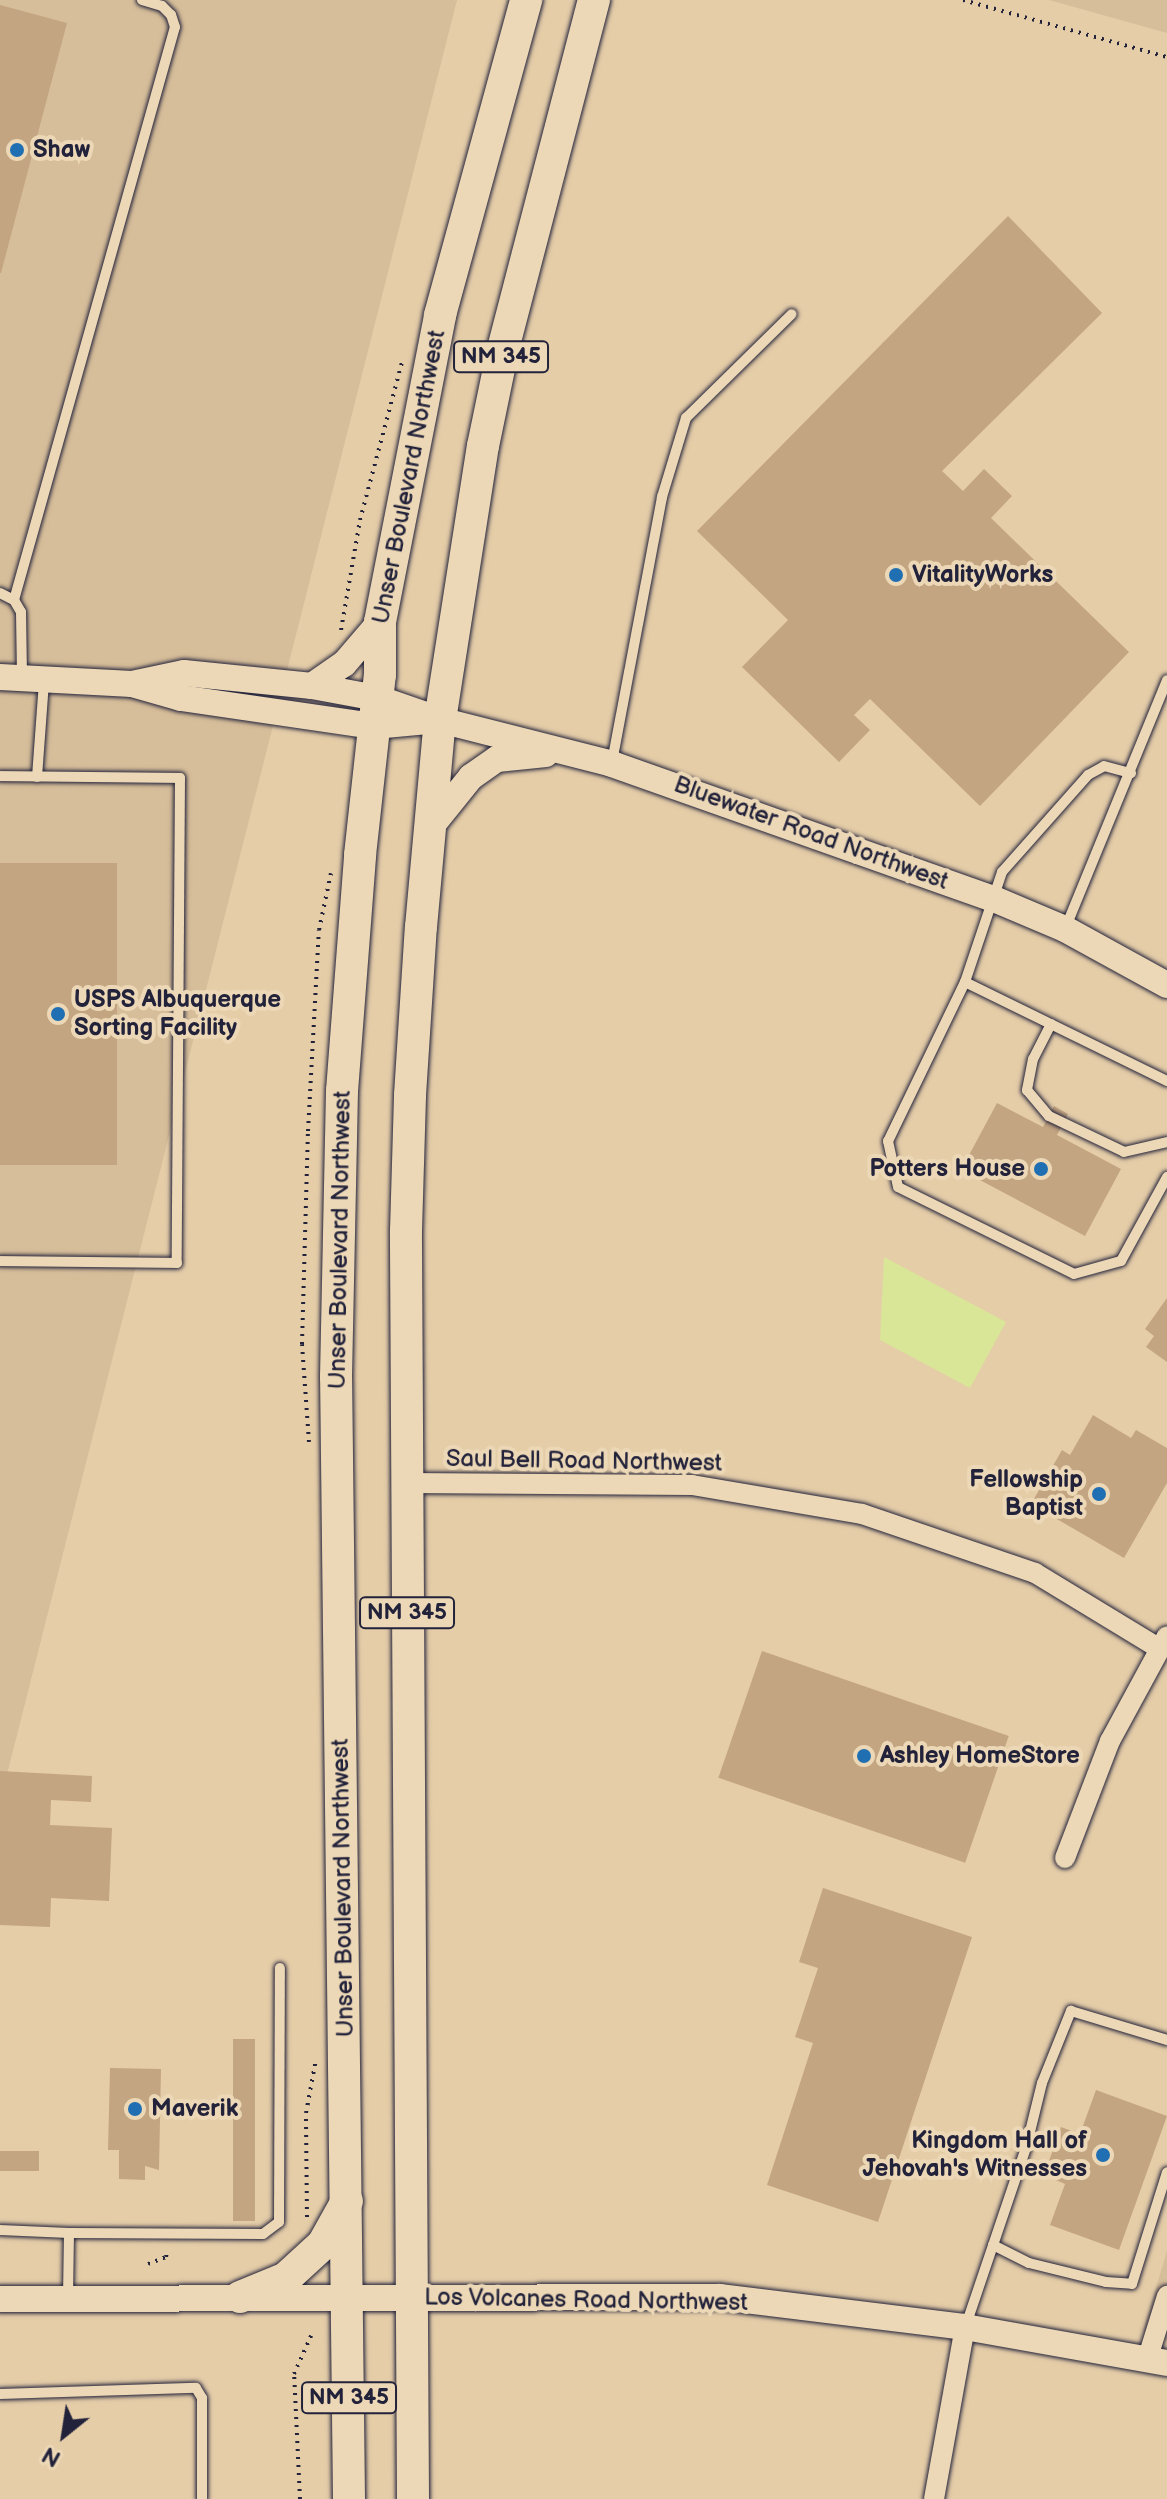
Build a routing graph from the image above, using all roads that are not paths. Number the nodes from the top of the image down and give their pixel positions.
1 (142, 0) edge
2 (526, 0) edge
3 (594, 0) edge
4 (792, 314) dead end
5 (0, 593) edge
6 (14, 600) junction
7 (380, 622) junction
8 (22, 678) edge
9 (1167, 680) edge
10 (132, 684) junction
11 (312, 686) junction
12 (376, 712) junction
13 (440, 720) junction
14 (564, 752) junction
15 (612, 764) junction
16 (1131, 773) junction
17 (0, 776) edge
18 (37, 777) junction
19 (429, 829) junction
20 (994, 899) junction
21 (1065, 929) junction
22 (965, 982) junction
23 (1167, 985) edge
24 (1051, 1024) junction
25 (1167, 1081) edge
26 (1167, 1142) edge
27 (1167, 1177) edge
28 (0, 1261) edge
29 (406, 1483) junction
30 (1163, 1642) edge
31 (1065, 1858) dead end
32 (280, 1968) dead end
33 (1167, 2040) edge
34 (1167, 2172) edge
35 (347, 2201) junction
36 (0, 2230) edge
37 (69, 2233) junction
38 (993, 2245) junction
39 (348, 2296) junction
40 (1167, 2296) edge
41 (240, 2297) junction
42 (68, 2298) junction
43 (413, 2298) junction
44 (0, 2299) edge
45 (965, 2327) junction
46 (1158, 2360) edge
47 (0, 2394) edge
48 (202, 2499) edge
49 (349, 2499) edge
50 (413, 2499) edge
51 (934, 2499) edge

1 - 6 lane
2 - 7 main road, Unser Boulevard Northwest / NM 345
3 - 13 main road, NM 345
4 - 15 lane
5 - 6 lane
6 - 8 lane
7 - 11 street
7 - 12 main road, Unser Boulevard Northwest / NM 345
8 - 10 street, Bluewater Road Northwest
8 - 18 lane
9 - 16 lane
10 - 11 street, Bluewater Road Northwest
10 - 12 street, Bluewater Road Northwest
11 - 12 street, Bluewater Road Northwest
12 - 13 street, Bluewater Road Northwest
12 - 35 main road, Unser Boulevard Northwest / NM 345
13 - 14 street, Bluewater Road Northwest
13 - 19 main road, NM 345
14 - 15 street, Bluewater Road Northwest
14 - 19 street
15 - 20 street, Bluewater Road Northwest
16 - 20 lane
16 - 21 lane
17 - 18 lane
18 - 28 lane
19 - 29 main road, NM 345
20 - 21 street, Bluewater Road Northwest
20 - 22 lane
21 - 23 street, Bluewater Road Northwest
22 - 24 lane
22 - 27 lane
24 - 25 lane
24 - 26 lane
29 - 30 street, Saul Bell Road Northwest
29 - 43 main road, NM 345
30 - 31 street
32 - 37 lane
33 - 38 lane
34 - 38 lane
35 - 39 main road, Unser Boulevard Northwest / NM 345
35 - 41 main road
36 - 37 lane
37 - 42 lane
38 - 45 lane
39 - 41 street, Los Volcanes Road Northwest
39 - 43 street, Los Volcanes Road Northwest
39 - 49 main road, Unser Boulevard Northwest / NM 345
40 - 46 street
41 - 42 street, Los Volcanes Road Northwest
42 - 44 street, Los Volcanes Road Northwest
43 - 45 street, Los Volcanes Road Northwest
43 - 50 main road, NM 345
45 - 46 street, Los Volcanes Road Northwest
45 - 51 street
47 - 48 lane

